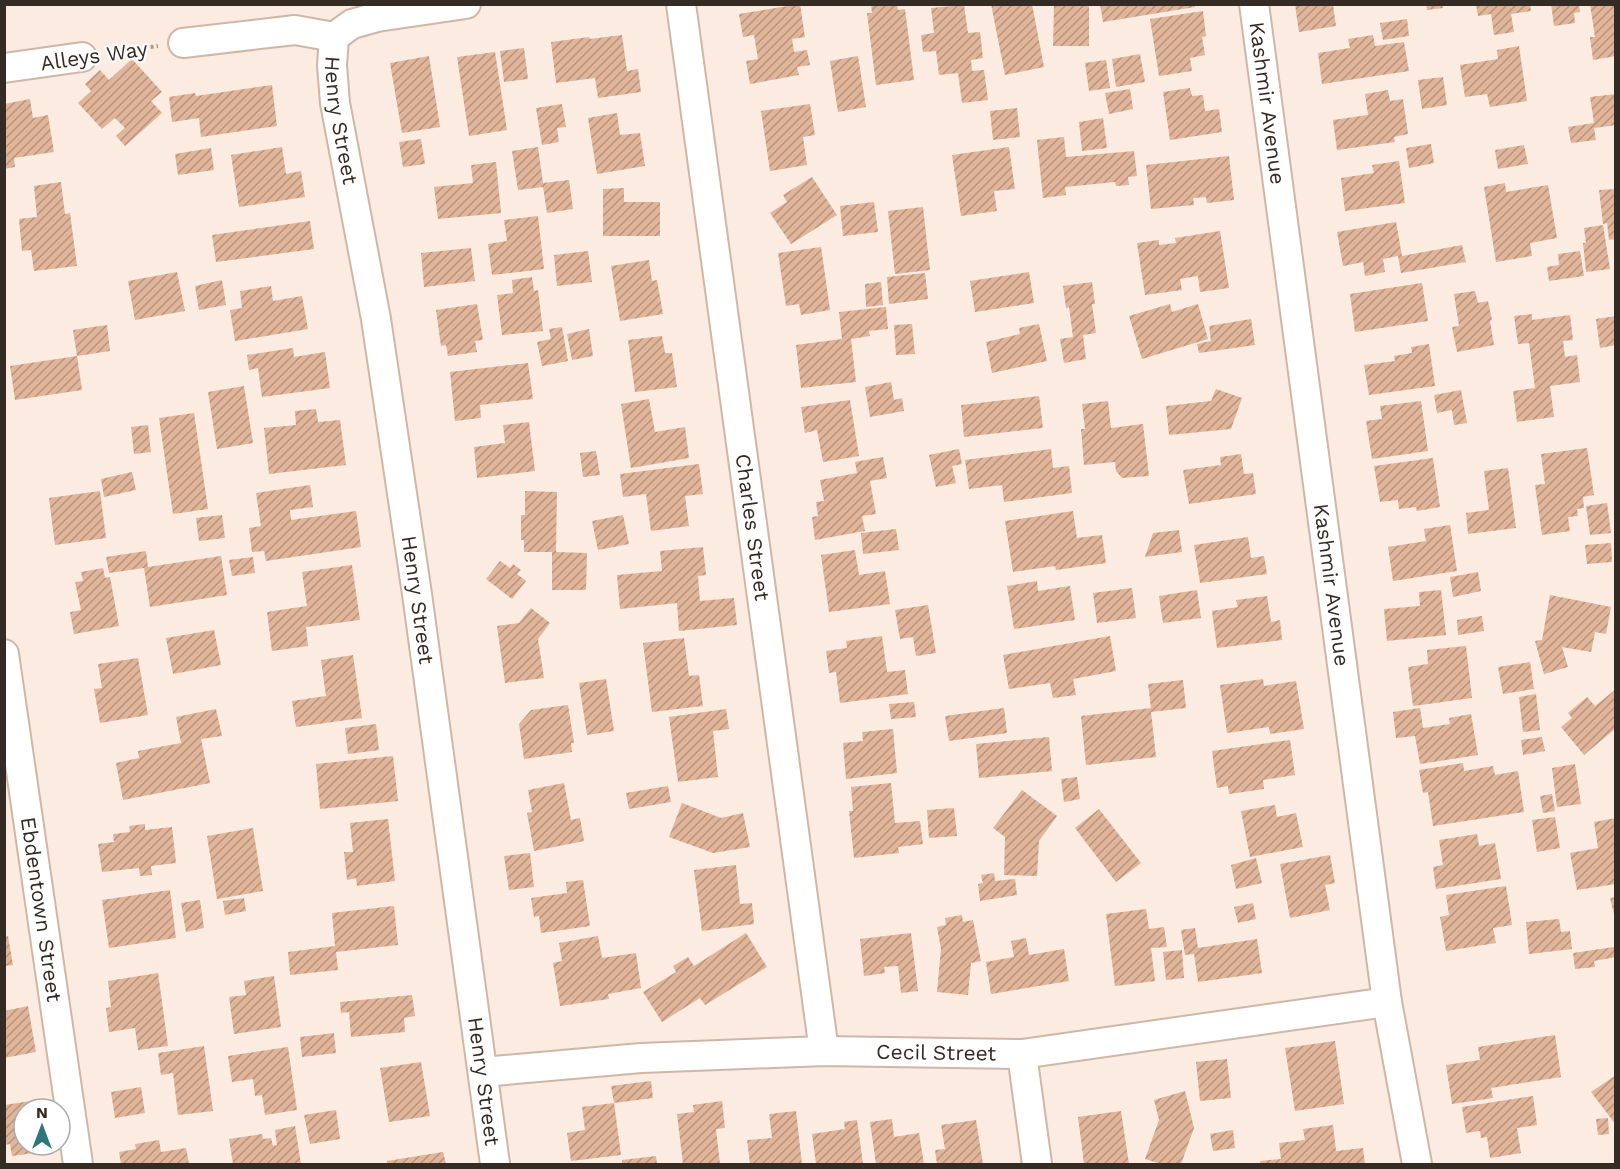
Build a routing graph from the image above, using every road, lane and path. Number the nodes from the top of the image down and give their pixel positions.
1 (466, 4) edge
2 (681, 4) edge
3 (1254, 4) edge
4 (334, 37) junction
5 (183, 43) joint
6 (82, 57) joint
7 (4, 68) edge
8 (4, 654) edge
9 (1387, 1002) junction
10 (824, 1051) junction
11 (1022, 1054) junction
12 (483, 1072) junction
13 (78, 1164) edge
14 (495, 1164) edge
15 (1037, 1164) edge
16 (1417, 1164) edge

1 - 4 street
2 - 10 street, Charles Street
3 - 9 street, Kashmir Avenue
4 - 5 street
4 - 12 street, Henry Street
5 - 6 path, Alleys Way
6 - 7 street, Alleys Way
8 - 13 street, Ebdentown Street
9 - 11 street, Cecil Street
9 - 16 street, Kashmir Avenue
10 - 11 street, Cecil Street
10 - 12 street, Cecil Street
11 - 15 street
12 - 14 street, Henry Street

